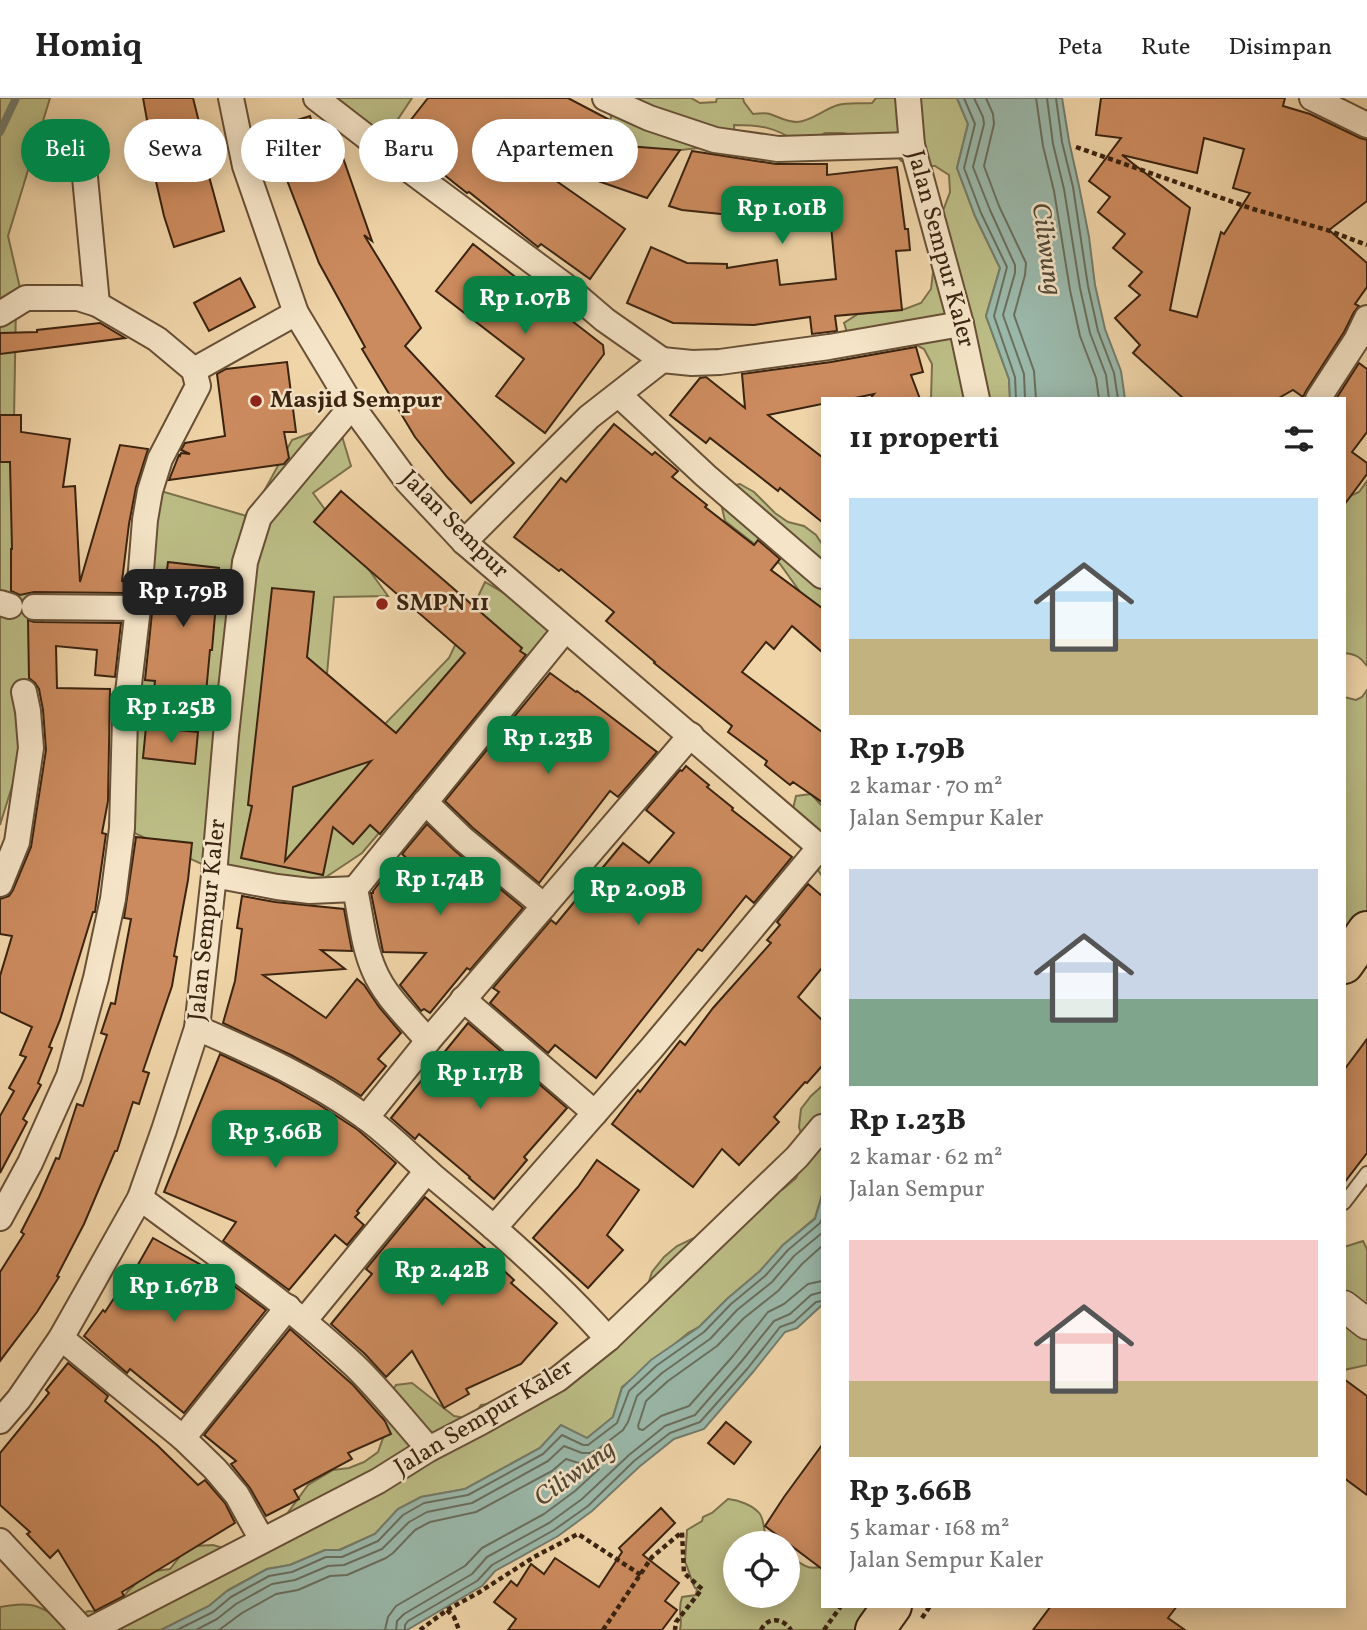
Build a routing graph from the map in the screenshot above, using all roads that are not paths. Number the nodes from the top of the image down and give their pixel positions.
1 (232, 98) edge
2 (317, 98) edge
3 (604, 98) edge
4 (908, 98) edge
5 (1312, 98) edge
6 (1367, 125) edge
7 (912, 145) junction
8 (86, 182) edge
9 (97, 304) junction
10 (296, 313) junction
11 (0, 314) edge
12 (1367, 318) edge
13 (961, 324) junction
14 (662, 360) junction
15 (194, 370) junction
16 (619, 395) junction
17 (977, 397) edge
18 (1319, 397) edge
19 (352, 406) junction
20 (464, 542) junction
21 (821, 575) edge
22 (15, 605) edge
23 (138, 608) junction
24 (565, 630) junction
25 (24, 692) dead end
26 (691, 735) junction
27 (425, 803) junction
28 (821, 848) edge
29 (214, 875) junction
30 (0, 884) edge
31 (355, 889) junction
32 (544, 906) junction
33 (1367, 931) edge
34 (1346, 961) edge
35 (463, 999) junction
36 (197, 1028) junction
37 (428, 1041) junction
38 (595, 1113) junction
39 (366, 1118) junction
40 (821, 1128) edge
41 (427, 1171) junction
42 (1367, 1173) edge
43 (140, 1198) junction
44 (1346, 1200) edge
45 (0, 1218) edge
46 (494, 1228) junction
47 (1346, 1308) edge
48 (296, 1314) junction
49 (1367, 1324) edge
50 (61, 1338) junction
51 (608, 1339) junction
52 (0, 1420) edge
53 (183, 1438) junction
54 (429, 1449) junction
55 (262, 1540) junction
56 (0, 1541) edge
57 (891, 1608) edge
58 (83, 1630) edge
59 (90, 1630) edge
60 (875, 1630) edge

1 - 10 street, Jalan Sempur
2 - 14 street
3 - 7 street
4 - 7 street, Jalan Sempur Kaler
5 - 6 street
7 - 13 street, Jalan Sempur Kaler
8 - 9 street
9 - 11 street
9 - 15 street
10 - 15 street
10 - 19 street, Jalan Sempur
12 - 18 street
13 - 14 street
13 - 17 street, Jalan Sempur Kaler
14 - 16 street
15 - 23 street
16 - 20 street
16 - 21 street
19 - 20 street, Jalan Sempur
19 - 29 street, Jalan Sempur Kaler
20 - 24 street, Jalan Sempur
22 - 23 street
23 - 45 street
24 - 26 street, Jalan Sempur
24 - 27 street
25 - 30 street
26 - 28 street, Jalan Sempur
26 - 32 street
27 - 31 street
27 - 32 street
28 - 38 street
29 - 31 street
29 - 36 street, Jalan Sempur Kaler
31 - 37 street
32 - 35 street
33 - 34 main road
35 - 37 street
35 - 38 street
36 - 39 street
36 - 43 street, Jalan Sempur Kaler
37 - 39 street
38 - 46 street
39 - 41 street
40 - 51 street, Jalan Sempur Kaler
41 - 46 street
41 - 48 street
42 - 44 lane
43 - 48 street
43 - 50 street, Jalan Sempur Kaler
46 - 51 street
47 - 49 street
48 - 53 street
48 - 54 street
50 - 52 street, Jalan Sempur Kaler
50 - 53 street
51 - 54 street, Jalan Sempur Kaler
53 - 55 street
54 - 55 street, Jalan Sempur Kaler
55 - 59 street, Jalan Sempur Kaler
56 - 58 street
57 - 60 main road

